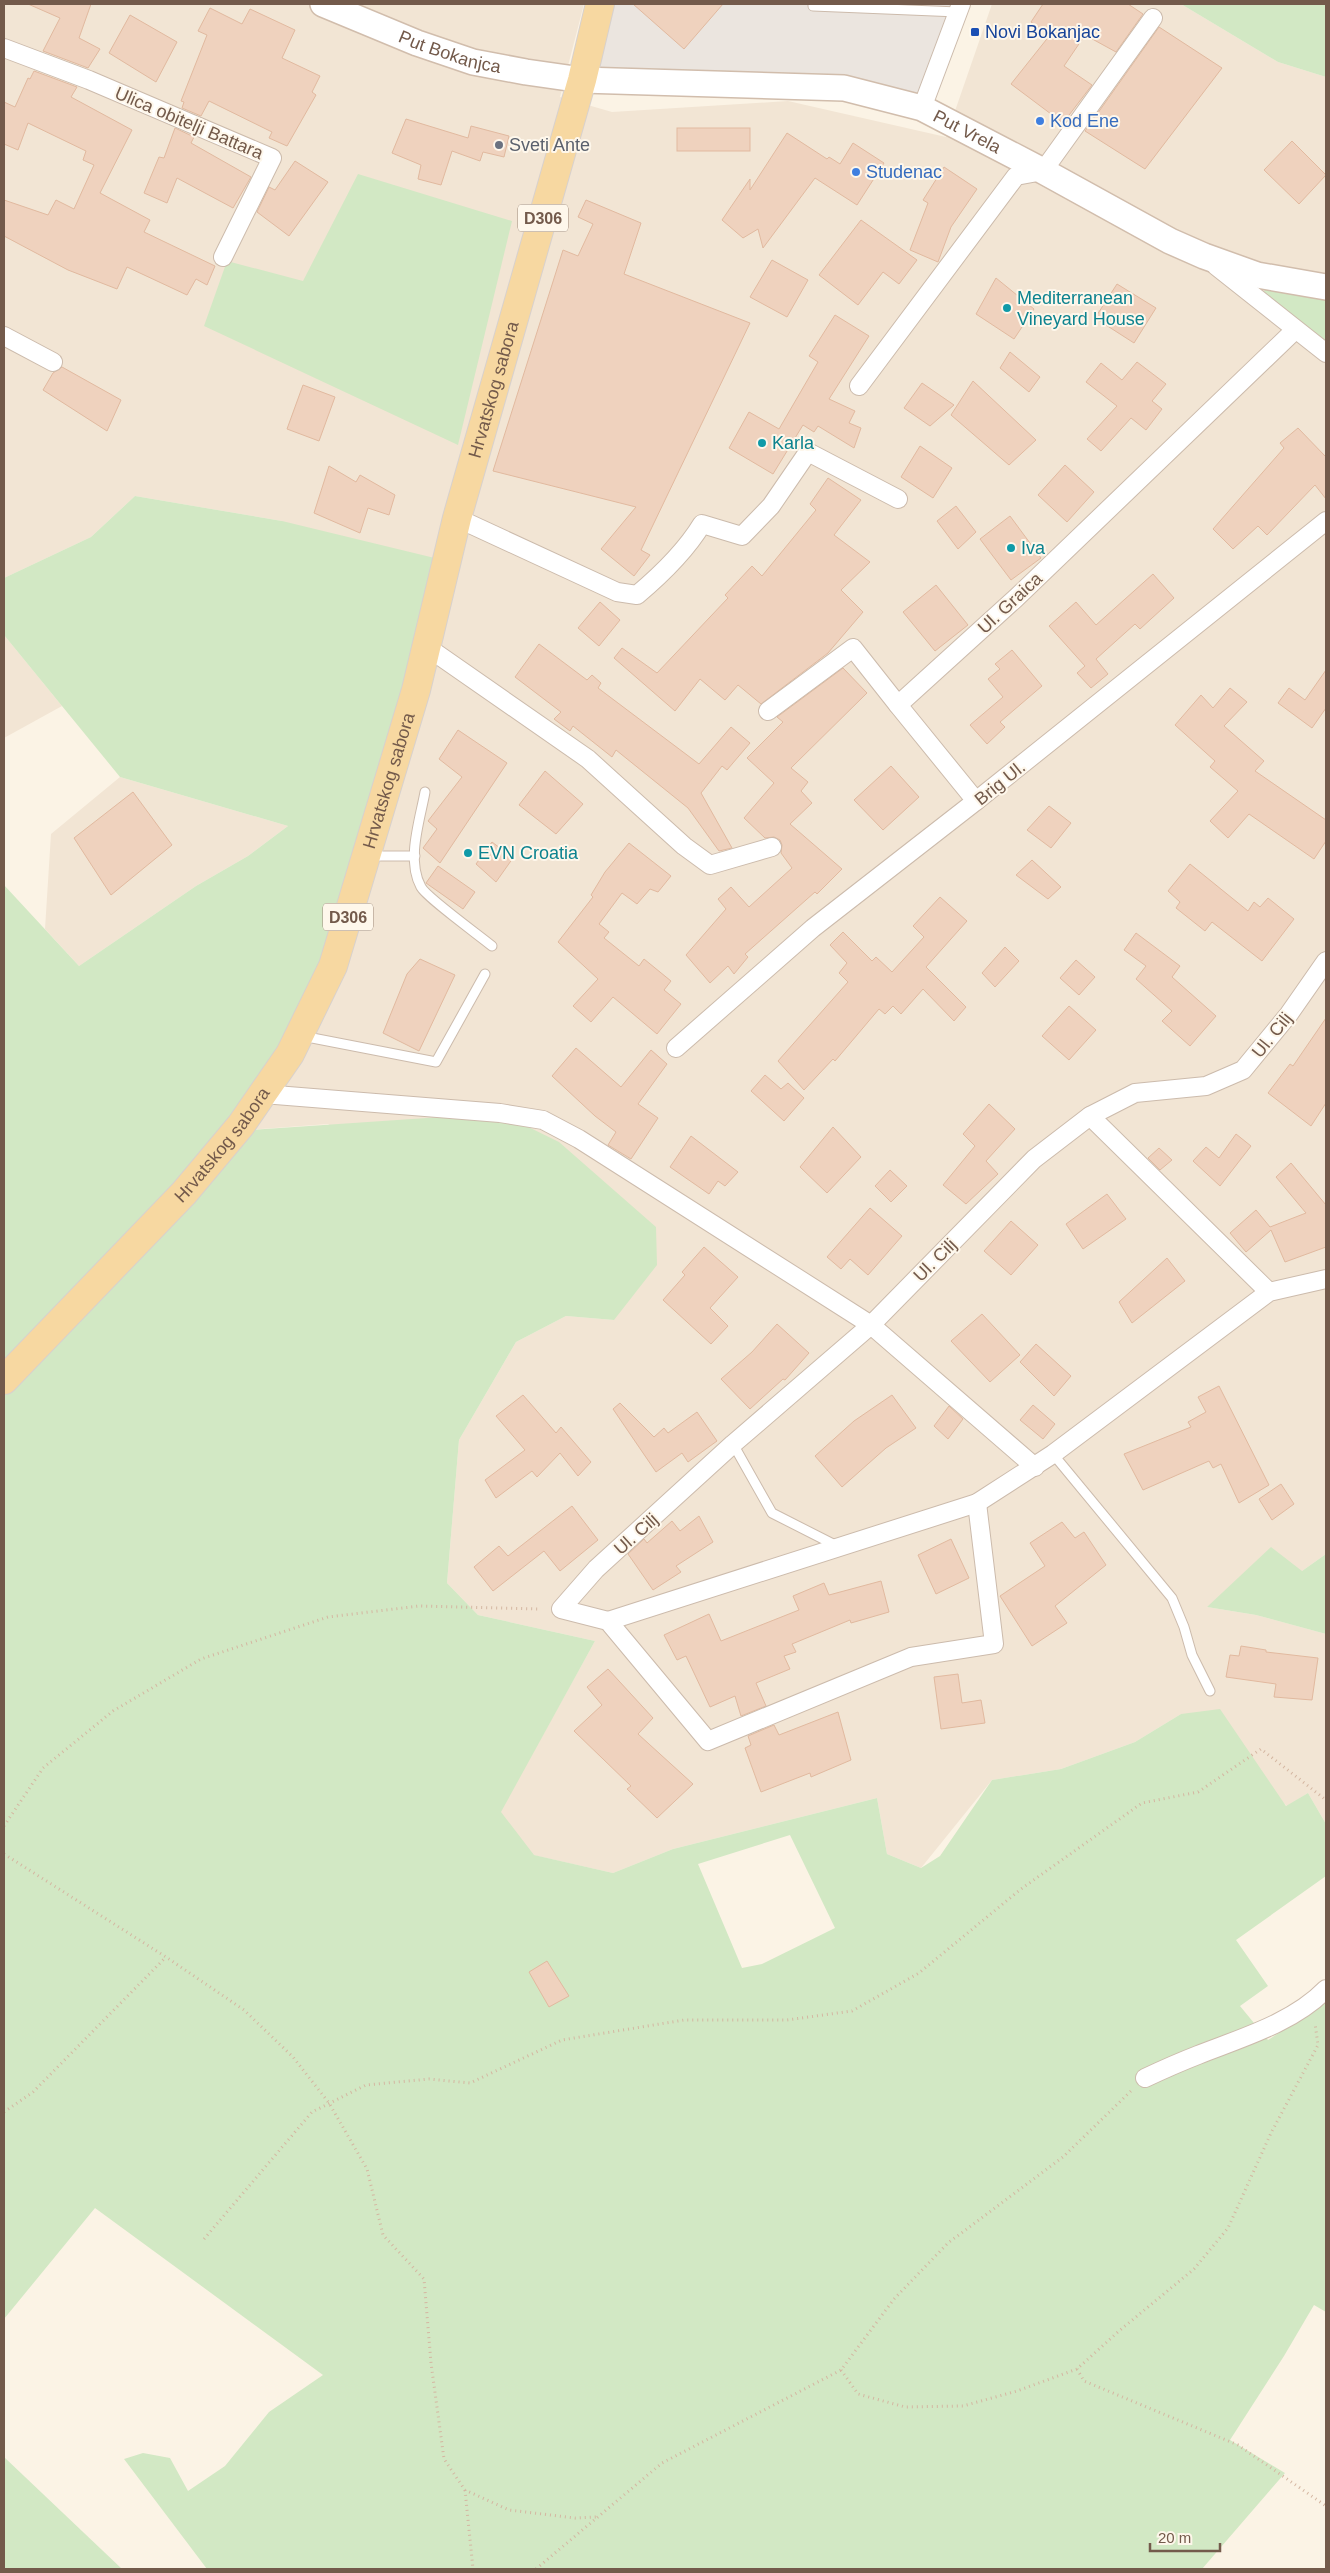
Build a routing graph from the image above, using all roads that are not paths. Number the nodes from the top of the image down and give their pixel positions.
1 (324, 4) edge
2 (600, 4) edge
3 (813, 4) edge
4 (959, 8) edge
5 (1153, 18) dead end
6 (4, 48) edge
7 (582, 80) junction
8 (922, 108) junction
9 (1043, 171) junction
10 (1204, 256) junction
11 (223, 257) dead end
12 (1326, 287) edge
13 (1295, 330) junction
14 (4, 336) edge
15 (1326, 353) edge
16 (53, 362) dead end
17 (859, 386) dead end
18 (898, 498) dead end
19 (457, 518) junction
20 (1326, 521) edge
21 (427, 648) junction
22 (898, 705) junction
23 (768, 711) dead end
24 (425, 792) dead end
25 (976, 801) junction
26 (772, 847) dead end
27 (366, 856) junction
28 (415, 856) junction
29 (492, 946) dead end
30 (1326, 961) edge
31 (485, 974) dead end
32 (299, 1036) junction
33 (676, 1048) dead end
34 (263, 1094) junction
35 (1090, 1116) junction
36 (1326, 1279) edge
37 (1269, 1292) junction
38 (871, 1325) junction
39 (4, 1380) edge
40 (732, 1444) junction
41 (1053, 1454) junction
42 (1035, 1467) junction
43 (977, 1503) junction
44 (837, 1547) junction
45 (608, 1621) junction
46 (1210, 1691) dead end
47 (1326, 1989) edge
48 (1145, 2078) road end

1 - 7 main road, Put Bokanjca
2 - 7 main road, D306
3 - 4 lane
4 - 8 street
5 - 9 street
6 - 11 street, Ulica obitelji Battara
7 - 8 main road, Put Vrela
7 - 19 main road, Hrvatskog sabora / D306
8 - 9 main road, Put Vrela
9 - 10 main road, Put Vrela
9 - 17 street
10 - 12 main road, Put Vrela
10 - 13 street
13 - 15 street
13 - 22 street, Ul. Graica
14 - 16 street
18 - 19 street
19 - 21 main road, Hrvatskog sabora / D306
20 - 25 street, Brig Ul.
21 - 26 street
21 - 27 main road, Hrvatskog sabora / D306
22 - 23 street
22 - 25 street
24 - 28 lane
25 - 33 street, Brig Ul.
27 - 28 lane
27 - 32 main road, Hrvatskog sabora / D306
28 - 29 lane
30 - 35 street, Ul. Cilj
31 - 32 lane
32 - 34 main road, Hrvatskog sabora / D306
34 - 38 street
34 - 39 main road, Hrvatskog sabora / D306
35 - 37 street
35 - 38 street, Ul. Cilj
36 - 37 street
37 - 41 street
38 - 40 street, Ul. Cilj
38 - 42 street
40 - 44 lane
40 - 45 street, Ul. Cilj
41 - 42 street
41 - 46 lane
42 - 43 street
43 - 44 street
43 - 45 street
44 - 45 street
47 - 48 street

